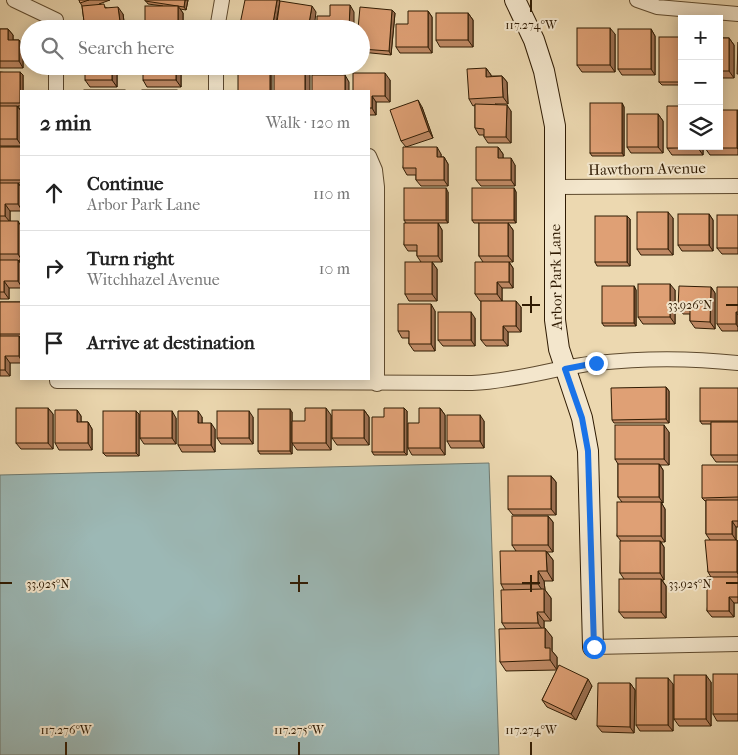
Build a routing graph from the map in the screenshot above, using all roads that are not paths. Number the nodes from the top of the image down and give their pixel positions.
1 (14, 0) edge
2 (222, 0) edge
3 (515, 0) edge
4 (637, 0) edge
5 (735, 9) edge
6 (56, 20) edge
7 (219, 20) edge
8 (56, 75) edge
9 (216, 75) edge
10 (56, 90) edge
11 (216, 90) edge
12 (370, 158) edge
13 (738, 186) edge
14 (556, 187) junction
15 (738, 363) edge
16 (565, 369) junction
17 (57, 380) edge
18 (217, 381) edge
19 (377, 384) junction
20 (738, 644) edge
21 (594, 647) joint

1 - 6 street
2 - 7 street
3 - 14 street, Arbor Park Lane
4 - 5 street
8 - 10 street
9 - 11 street
12 - 19 street
13 - 14 street, Hawthorn Avenue
14 - 16 street, Arbor Park Lane
15 - 16 street
16 - 19 street
16 - 21 street, Arbor Park Lane
17 - 18 street
18 - 19 street
20 - 21 street

